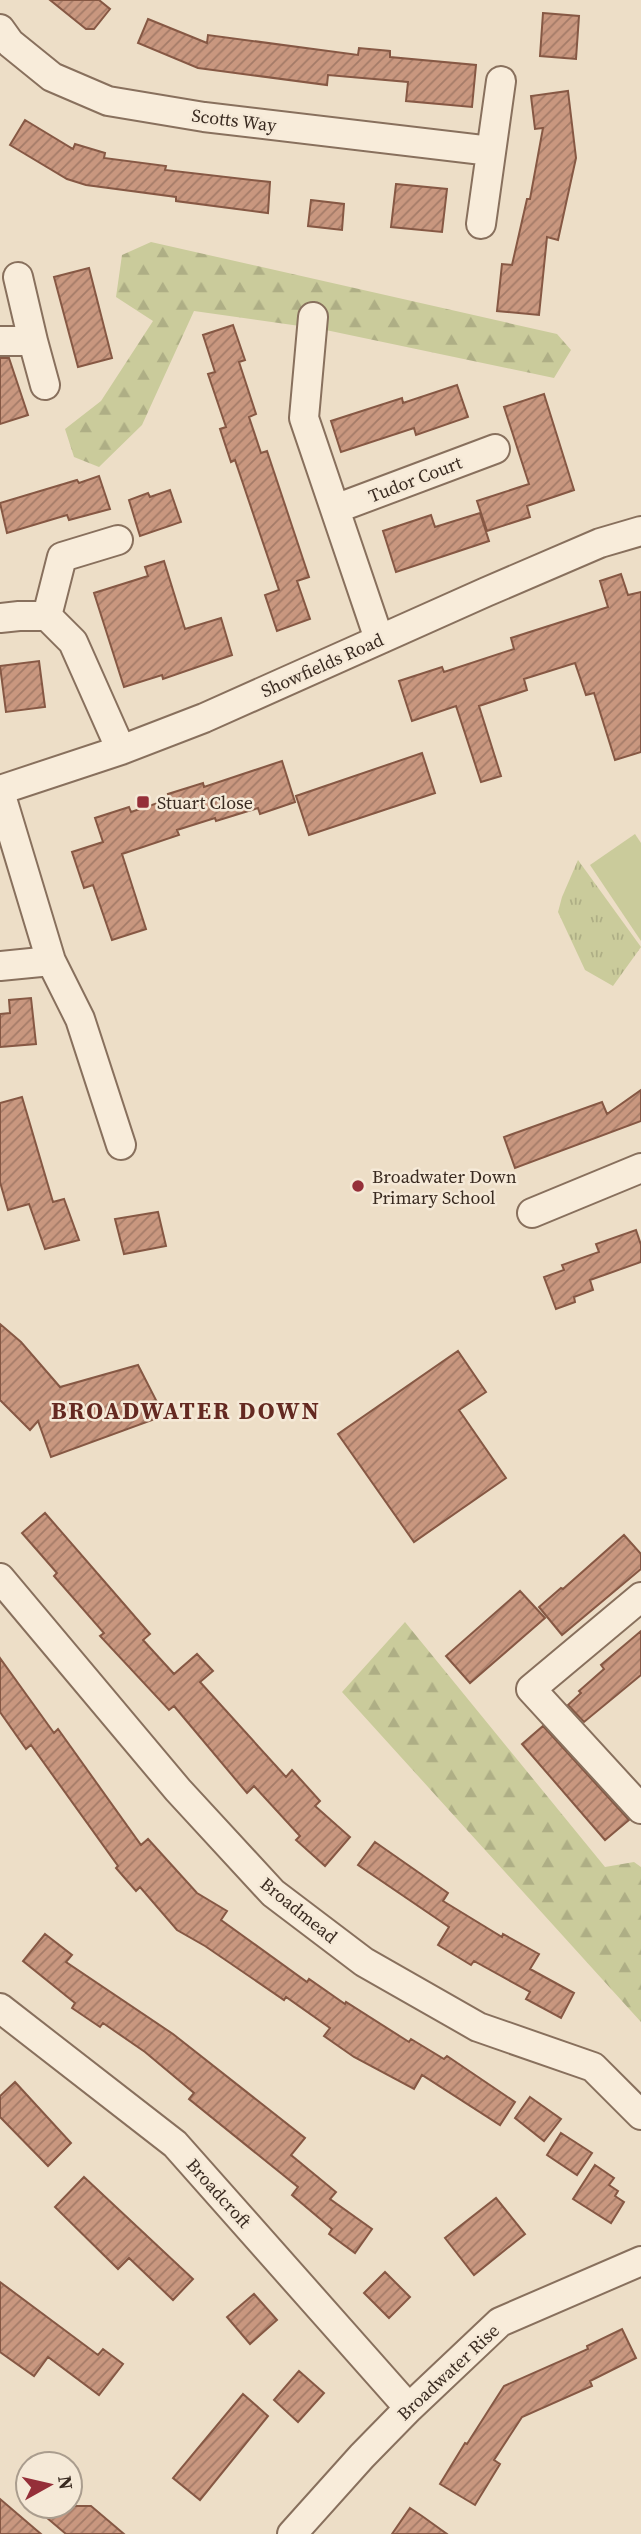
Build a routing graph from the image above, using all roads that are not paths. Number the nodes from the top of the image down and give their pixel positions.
1 (0, 29) edge
2 (501, 81) dead end
3 (491, 151) junction
4 (481, 224) dead end
5 (18, 277) dead end
6 (313, 317) dead end
7 (0, 341) edge
8 (33, 341) junction
9 (45, 385) dead end
10 (495, 449) dead end
11 (335, 509) junction
12 (641, 531) edge
13 (118, 540) dead end
14 (47, 616) junction
15 (0, 618) edge
16 (379, 639) junction
17 (121, 750) junction
18 (0, 791) edge
19 (51, 961) junction
20 (0, 966) edge
21 (121, 1145) dead end
22 (641, 1168) edge
23 (533, 1213) dead end
24 (0, 1578) edge
25 (641, 1597) edge
26 (641, 1809) edge
27 (0, 2008) edge
28 (641, 2115) edge
29 (641, 2261) edge
30 (409, 2408) junction
31 (292, 2534) edge

1 - 3 street, Scotts Way
2 - 3 street
3 - 4 street
5 - 8 street
6 - 11 street
7 - 8 street
8 - 9 street
10 - 11 street, Tudor Court
11 - 16 street
12 - 16 street, Showfields Road
13 - 14 street
14 - 15 street
14 - 17 street
16 - 17 street, Showfields Road
17 - 18 street, Showfields Road
18 - 19 street
19 - 20 street
19 - 21 street
22 - 23 street
24 - 28 street, Broadmead
25 - 26 street
27 - 30 street, Broadcroft
29 - 30 street, Broadwater Rise
30 - 31 street, Broadwater Rise

